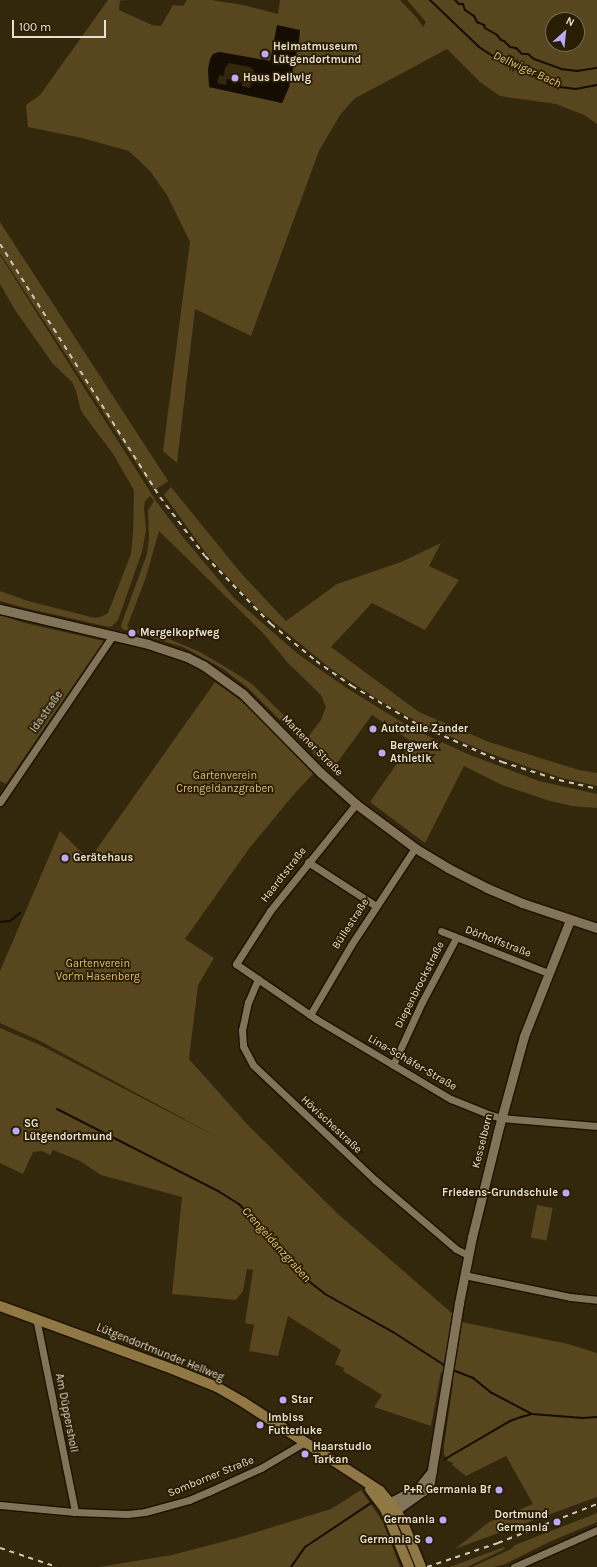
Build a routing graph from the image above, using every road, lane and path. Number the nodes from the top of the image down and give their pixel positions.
1 (0, 609) edge
2 (113, 635) junction
3 (0, 802) edge
4 (356, 804) junction
5 (415, 848) junction
6 (308, 862) junction
7 (376, 906) junction
8 (570, 920) junction
9 (597, 928) edge
10 (441, 931) dead end
11 (456, 938) junction
12 (236, 964) joint
13 (548, 973) junction
14 (258, 979) junction
15 (310, 1015) junction
16 (393, 1065) junction
17 (501, 1118) junction
18 (597, 1126) edge
19 (468, 1255) junction
20 (464, 1276) junction
21 (597, 1300) edge
22 (0, 1306) edge
23 (36, 1318) junction
24 (305, 1442) junction
25 (0, 1505) edge
26 (390, 1507) junction
27 (75, 1512) junction
28 (597, 1530) edge
29 (409, 1567) edge
30 (421, 1567) edge
31 (514, 1567) edge

1 - 2 street, Martener Straße
2 - 3 street, Idastraße
2 - 4 street, Martener Straße
4 - 5 street, Martener Straße
4 - 6 street, Haardtstraße
5 - 7 street, Büllestraße
5 - 8 street, Martener Straße
6 - 7 street
6 - 12 street, Haardtstraße
7 - 15 street, Büllestraße
8 - 9 street, Martener Straße
8 - 13 street, Kesselborn
10 - 11 street, Dörhoffstraße
11 - 13 street, Dörhoffstraße
11 - 16 street, Diepenbrockstraße
12 - 14 street, Lina-Schäfer-Straße
13 - 17 street, Kesselborn
14 - 15 street, Lina-Schäfer-Straße
14 - 19 street, Hövischestraße
15 - 16 street, Lina-Schäfer-Straße
16 - 17 street, Lina-Schäfer-Straße
17 - 18 street, Lina-Schäfer-Straße
17 - 19 street, Kesselborn
19 - 20 street, Kesselborn
20 - 21 street
20 - 26 street, Kesselborn
22 - 23 main road, Lütgendortmunder Hellweg
23 - 24 main road, Lütgendortmunder Hellweg
23 - 27 street, Am Düppersholl
24 - 26 main road, Lütgendortmunder Hellweg
24 - 27 street, Somborner Straße
25 - 27 street, Somborner Straße
26 - 29 main road, Lütgendortmunder Hellweg
26 - 30 main road, Lütgendortmunder Hellweg
28 - 31 street

